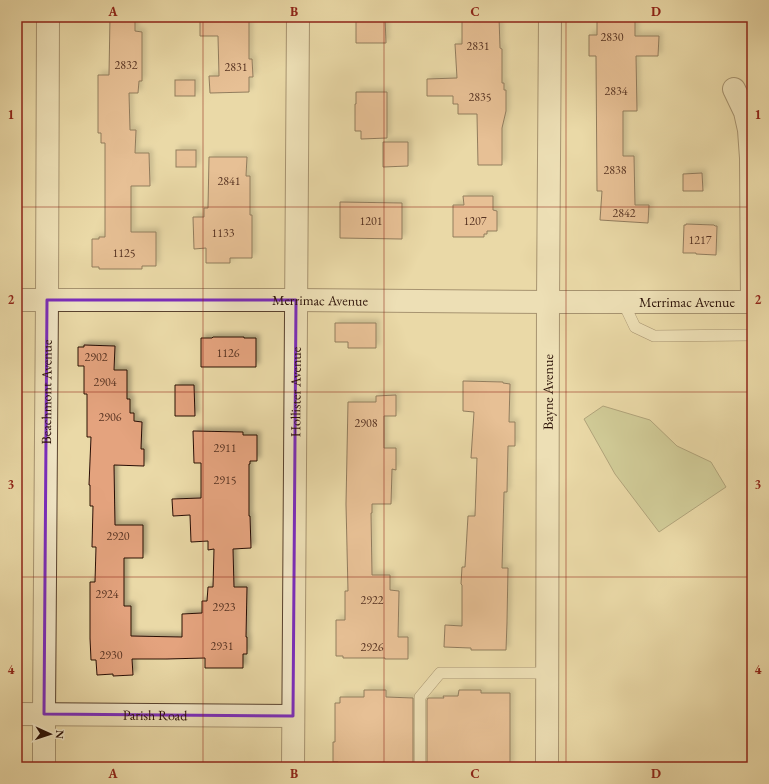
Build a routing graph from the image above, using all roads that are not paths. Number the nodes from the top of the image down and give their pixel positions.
1 (48, 17) edge
2 (298, 17) edge
3 (550, 17) edge
4 (734, 89) dead end
5 (17, 300) edge
6 (47, 300) junction
7 (296, 300) junction
8 (548, 302) junction
9 (623, 302) junction
10 (752, 302) edge
11 (752, 335) edge
12 (547, 673) junction
13 (17, 714) edge
14 (44, 714) junction
15 (293, 716) junction
16 (44, 767) edge
17 (293, 767) edge
18 (420, 767) edge
19 (547, 767) edge

1 - 6 street, Beachmont Avenue
2 - 7 street, Hollister Avenue
3 - 8 street, Bayne Avenue
4 - 10 street
5 - 6 street, Merrimac Avenue
6 - 7 street, Merrimac Avenue
6 - 14 street, Beachmont Avenue
7 - 8 street, Merrimac Avenue
7 - 15 street, Hollister Avenue
8 - 9 street, Merrimac Avenue
8 - 12 street, Bayne Avenue
9 - 10 street, Merrimac Avenue
9 - 11 lane, Merrimac Avenue
12 - 18 lane
12 - 19 street, Bayne Avenue
13 - 14 street, Parish Road
14 - 15 street, Parish Road
14 - 16 street, Beachmont Avenue
15 - 17 street, Hollister Avenue

